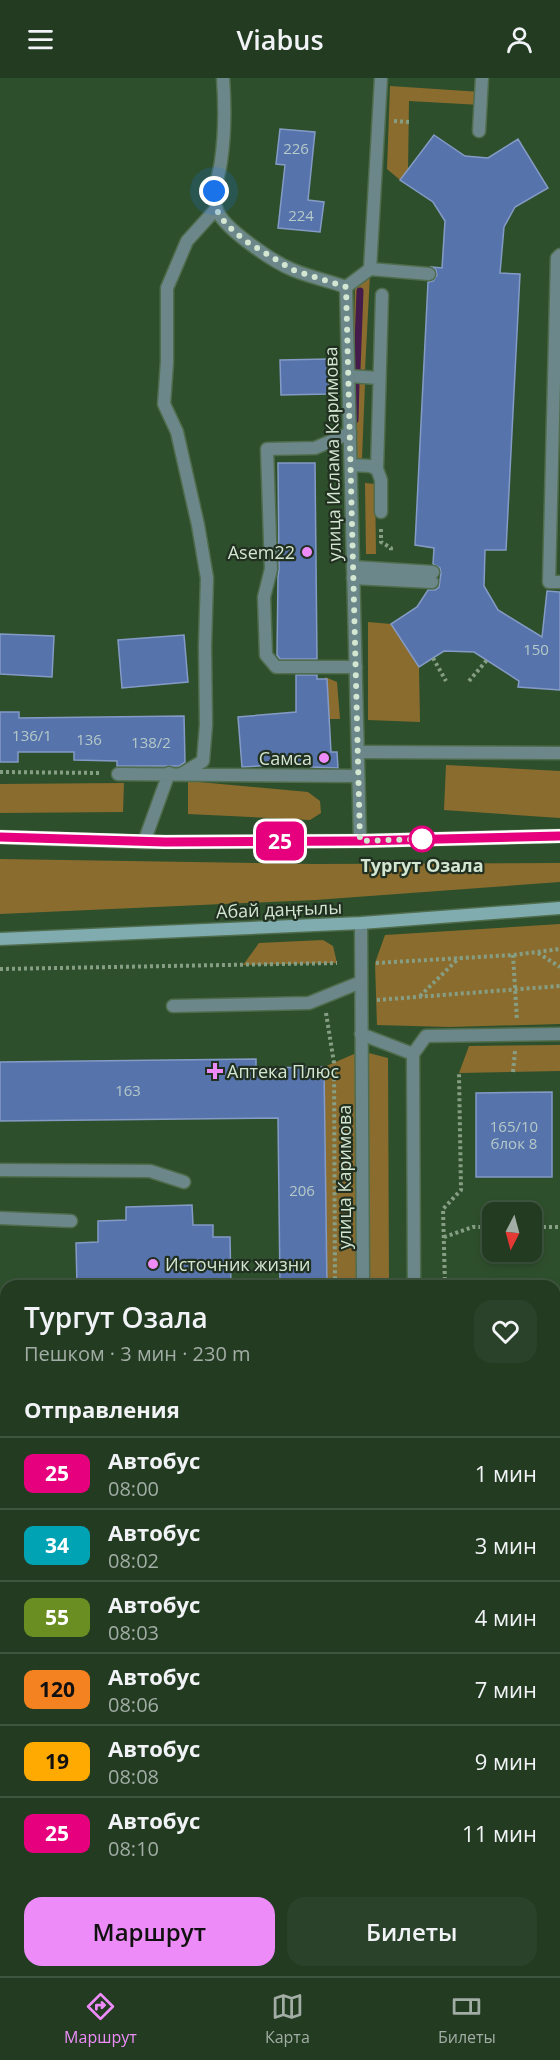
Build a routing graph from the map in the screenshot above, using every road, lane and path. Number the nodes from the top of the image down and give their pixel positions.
1 (223, 78) edge
2 (381, 78) edge
3 (482, 78) edge
4 (478, 131) dead end
5 (216, 209) junction
6 (560, 255) edge
7 (370, 269) junction
8 (429, 274) dead end
9 (346, 287) junction
10 (382, 296) dead end
11 (348, 376) junction
12 (379, 378) junction
13 (350, 433) junction
14 (351, 465) junction
15 (377, 469) junction
16 (381, 512) dead end
17 (381, 542) dead end
18 (390, 556) dead end
19 (353, 572) junction
20 (433, 577) dead end
21 (560, 582) edge
22 (433, 658) dead end
23 (487, 660) dead end
24 (356, 667) junction
25 (446, 681) dead end
26 (469, 681) dead end
27 (358, 752) junction
28 (560, 753) edge
29 (0, 772) edge
30 (169, 773) junction
31 (183, 773) junction
32 (118, 774) joint
33 (358, 776) junction
34 (560, 836) edge
35 (0, 837) edge
36 (360, 841) junction
37 (144, 842) junction
38 (560, 908) edge
39 (361, 924) junction
40 (0, 939) edge
41 (560, 949) edge
42 (538, 953) junction
43 (513, 955) junction
44 (459, 958) junction
45 (337, 963) dead end
46 (375, 963) dead end
47 (560, 967) edge
48 (0, 969) edge
49 (361, 982) junction
50 (560, 986) edge
51 (516, 989) junction
52 (419, 996) junction
53 (324, 997) junction
54 (376, 1000) dead end
55 (173, 1006) dead end
56 (517, 1025) dead end
57 (361, 1034) junction
58 (560, 1034) edge
59 (414, 1054) junction
60 (459, 1073) dead end
61 (0, 1170) edge
62 (184, 1182) dead end
63 (0, 1218) edge
64 (71, 1221) dead end
65 (482, 1227) edge
66 (542, 1227) edge
67 (560, 1227) edge
68 (444, 1237) junction
69 (335, 1280) edge
70 (363, 1280) edge
71 (414, 1280) edge
72 (445, 1280) edge

1 - 5 street
2 - 7 street
3 - 4 street
5 - 9 street
5 - 31 street
6 - 21 street
7 - 8 street
7 - 9 street
9 - 11 street, улица Ислама Каримова
10 - 12 street
11 - 12 street
11 - 13 street, улица Ислама Каримова
12 - 15 street
13 - 14 street, улица Ислама Каримова
13 - 24 street
14 - 15 street
14 - 19 street, улица Ислама Каримова
15 - 16 street
17 - 18 path
19 - 20 street
19 - 24 street, улица Ислама Каримова
22 - 25 path
23 - 26 path
24 - 27 street, улица Ислама Каримова
27 - 28 street
27 - 33 street, улица Ислама Каримова
29 - 32 path
30 - 31 street
30 - 32 street
30 - 37 street
31 - 33 street
33 - 36 street, улица Ислама Каримова
34 - 36 main road
35 - 37 main road
36 - 37 main road
38 - 39 main road, Абай даңғылы
39 - 40 main road, Абай даңғылы
39 - 49 street, улица Каримова
41 - 42 path
42 - 43 path
42 - 47 path
43 - 44 path
43 - 51 path
44 - 46 path
44 - 52 path
45 - 48 path
49 - 53 street
49 - 57 street, улица Каримова
50 - 51 path
51 - 52 path
51 - 56 path
52 - 54 path
53 - 55 street
53 - 69 path
57 - 59 street
57 - 70 street, улица Каримова
58 - 59 street
59 - 71 street
60 - 68 path
61 - 62 street
63 - 64 street
65 - 68 path
66 - 67 path
68 - 72 path

